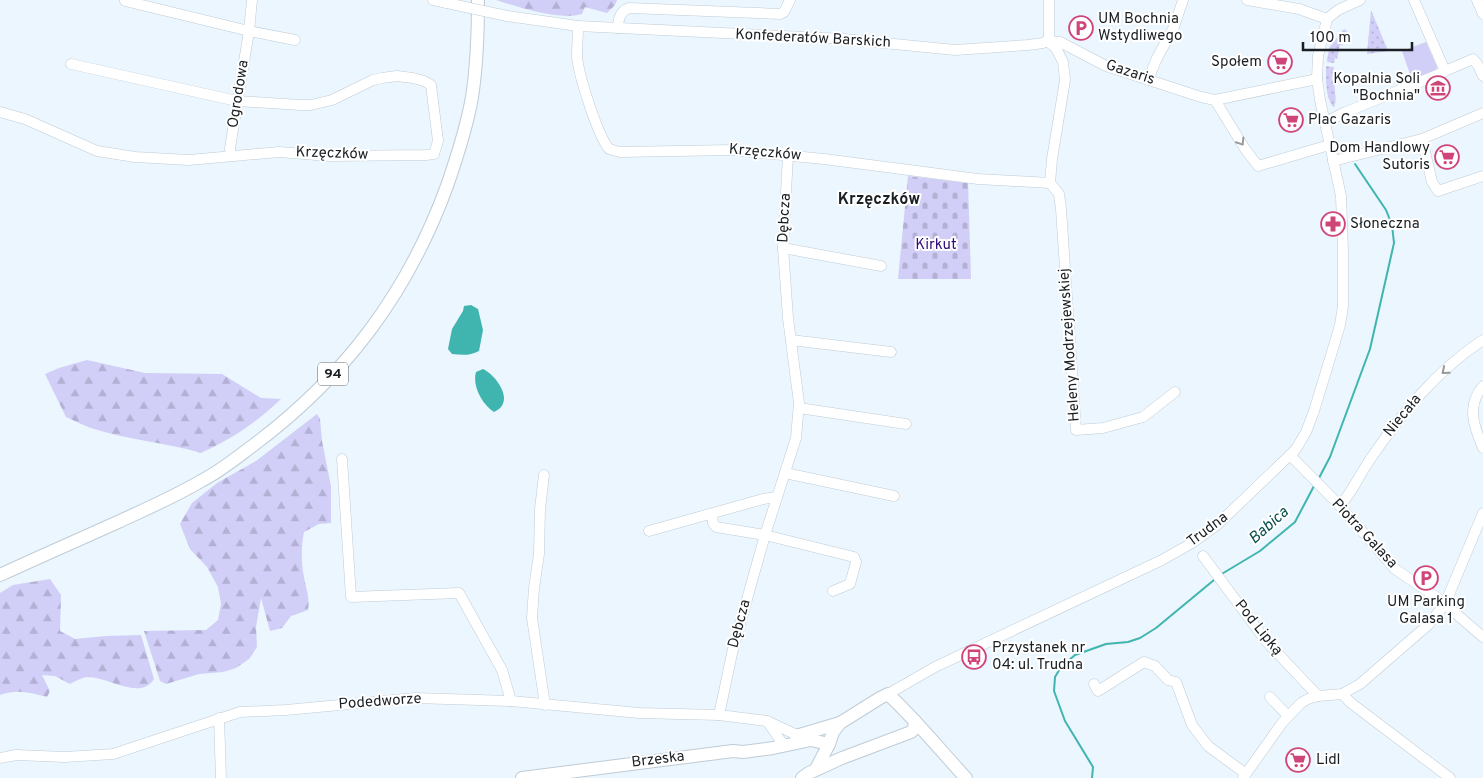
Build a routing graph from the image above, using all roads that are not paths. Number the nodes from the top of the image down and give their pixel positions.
1 (252, 0) edge
2 (433, 0) edge
3 (478, 0) edge
4 (790, 0) edge
5 (1049, 0) edge
6 (1183, 0) edge
7 (1247, 0) edge
8 (1359, 0) edge
9 (1414, 0) edge
10 (1477, 0) edge
11 (124, 1) edge
12 (631, 4) edge
13 (1295, 4) edge
14 (1483, 14) edge
15 (1327, 19) junction
16 (578, 26) junction
17 (618, 28) junction
18 (249, 31) junction
19 (295, 40) dead end
20 (1047, 41) junction
21 (71, 64) dead end
22 (1445, 71) junction
23 (1483, 76) edge
24 (1317, 79) junction
25 (1148, 80) junction
26 (1215, 100) junction
27 (237, 101) junction
28 (0, 112) edge
29 (1483, 113) edge
30 (1324, 122) junction
31 (1422, 139) junction
32 (1329, 145) junction
33 (788, 155) junction
34 (231, 156) junction
35 (1333, 162) junction
36 (1483, 176) edge
37 (1050, 183) junction
38 (783, 248) junction
39 (882, 266) dead end
40 (791, 340) junction
41 (1483, 340) edge
42 (891, 352) dead end
43 (1483, 386) edge
44 (1175, 392) dead end
45 (798, 408) junction
46 (906, 424) dead end
47 (1483, 448) edge
48 (1290, 455) junction
49 (342, 459) dead end
50 (785, 473) junction
51 (544, 475) dead end
52 (894, 496) dead end
53 (777, 497) junction
54 (1340, 506) junction
55 (1483, 513) edge
56 (712, 514) junction
57 (649, 531) dead end
58 (765, 534) junction
59 (1203, 556) dead end
60 (0, 575) edge
61 (833, 591) dead end
62 (1445, 604) junction
63 (1483, 637) edge
64 (1094, 684) dead end
65 (888, 694) junction
66 (1342, 694) junction
67 (1318, 696) junction
68 (1270, 697) dead end
69 (511, 702) junction
70 (545, 704) junction
71 (719, 715) junction
72 (1288, 716) junction
73 (219, 718) junction
74 (767, 721) junction
75 (840, 723) junction
76 (913, 726) junction
77 (797, 736) junction
78 (783, 743) junction
79 (829, 744) junction
80 (847, 756) junction
81 (0, 758) edge
82 (816, 769) junction
83 (1244, 776) edge
84 (221, 778) edge
85 (522, 778) edge
86 (802, 778) edge
87 (966, 778) edge
88 (1450, 778) edge

1 - 18 street, Ogrodowa
2 - 16 street, Konfederatów Barskich, bridge
3 - 60 main road, 94
4 - 12 street
5 - 20 street
6 - 25 street
7 - 13 street
8 - 15 street
9 - 22 street
10 - 14 street
11 - 18 street
12 - 17 street
13 - 15 street
15 - 24 street, Trudna
16 - 17 street, Konfederatów Barskich
16 - 33 street, Krzęczków
17 - 20 street, Konfederatów Barskich
18 - 19 street
18 - 27 street, Ogrodowa
20 - 25 street, Gazaris
20 - 37 street
21 - 27 street
22 - 23 street
22 - 30 street
24 - 26 street
24 - 30 street, Trudna
25 - 26 street, Gazaris
26 -> 32 street
27 - 34 street, Ogrodowa
27 - 34 street, Krzęczków
28 - 34 street, Krzęczków
29 - 31 street
30 - 32 street, Trudna
31 - 35 street
31 - 36 street
32 - 35 street, Trudna
33 - 37 street, Krzęczków
33 - 38 street, Dębcza
35 - 48 street, Trudna
37 - 44 street, Heleny Modrzejewskiej
38 - 39 street
38 - 40 street, Dębcza
40 - 42 street
40 - 45 street, Dębcza
41 -> 54 street, Niecała
43 - 47 street
45 - 46 street
45 - 50 street, Dębcza
48 - 54 street, Piotra Galasa
48 - 65 street, Trudna
49 - 69 street
50 - 52 street
50 - 53 street, Dębcza
51 - 70 street
53 - 56 street
53 - 58 street, Dębcza
54 - 62 street, Piotra Galasa
55 - 62 street
56 - 57 street
56 - 58 street
58 - 61 street
58 - 71 street, Dębcza
59 - 67 street, Pod Lipką
62 - 63 street, Piotra Galasa
62 - 66 street
64 - 83 street
65 - 75 main road, Trudna
65 - 76 main road
66 - 67 street
66 - 88 street
67 - 72 street
68 - 72 street
69 - 70 street, Podedworze
69 - 73 street, Podedworze
70 - 71 street, Podedworze
71 - 74 street, Podedworze
72 - 83 street
73 - 81 street, Podedworze
73 - 84 street
74 - 77 street, Podedworze
74 - 78 street
75 - 77 main road, Brzeska
75 - 79 main road
76 - 80 main road
76 - 87 main road
77 - 78 main road, Brzeska
78 - 79 main road, Brzeska
78 - 85 main road, Brzeska
79 - 80 main road
79 - 82 main road
80 - 82 main road
82 - 86 main road

